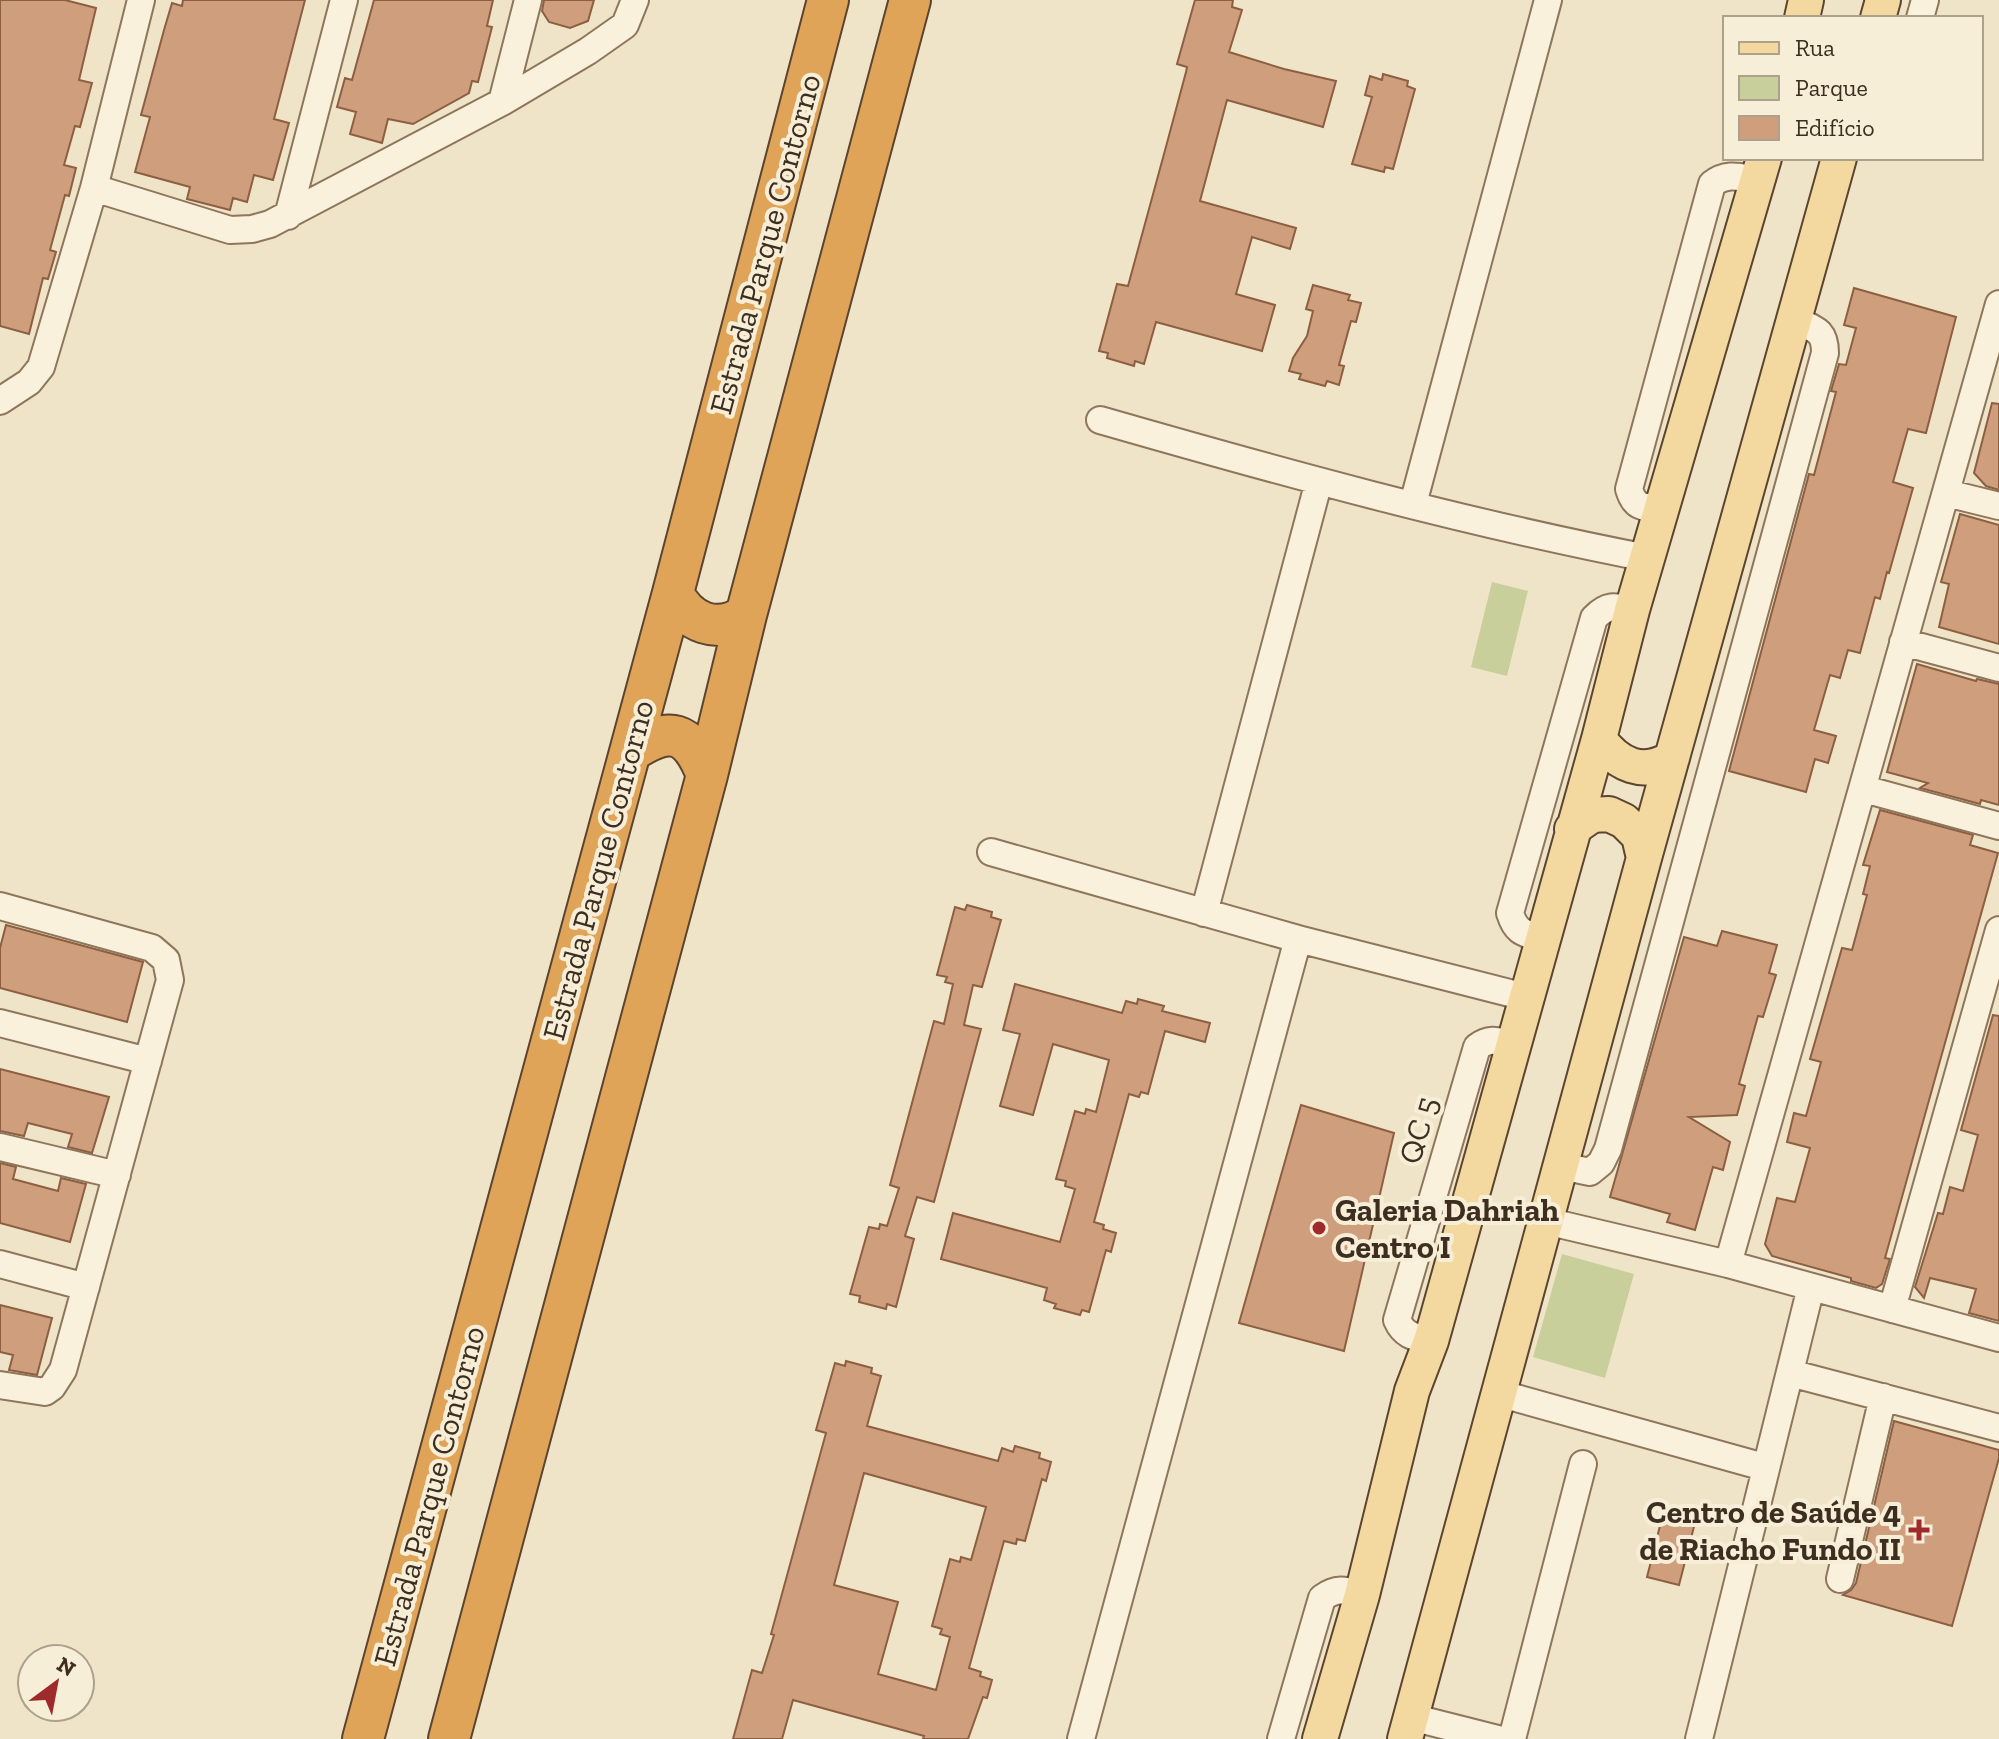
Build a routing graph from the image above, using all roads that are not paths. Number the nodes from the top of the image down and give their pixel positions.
1 (141, 0) edge
2 (344, 0) edge
3 (528, 0) edge
4 (828, 0) edge
5 (910, 0) edge
6 (1548, 0) edge
7 (632, 9) edge
8 (502, 102) junction
9 (1838, 160) edge
10 (1761, 169) edge
11 (94, 188) junction
12 (288, 216) junction
13 (1999, 304) edge
14 (1794, 320) junction
15 (0, 401) edge
16 (1100, 420) dead end
17 (1319, 481) junction
18 (1946, 493) junction
19 (1413, 504) junction
20 (1999, 506) edge
21 (1647, 558) junction
22 (673, 593) junction
23 (1632, 610) junction
24 (746, 615) junction
25 (1903, 642) junction
26 (1999, 668) edge
27 (1599, 739) junction
28 (630, 752) junction
29 (1672, 758) junction
30 (707, 775) junction
31 (1864, 789) junction
32 (1999, 826) edge
33 (1572, 829) junction
34 (991, 852) dead end
35 (1644, 858) junction
36 (0, 906) edge
37 (1204, 913) junction
38 (1999, 930) edge
39 (1298, 939) junction
40 (1543, 939) junction
41 (1525, 997) junction
42 (0, 1023) edge
43 (148, 1061) junction
44 (0, 1147) edge
45 (1561, 1166) junction
46 (117, 1175) junction
47 (1546, 1221) junction
48 (0, 1264) edge
49 (1728, 1264) junction
50 (86, 1287) junction
51 (1811, 1287) junction
52 (1892, 1309) junction
53 (1999, 1338) edge
54 (1790, 1373) junction
55 (0, 1385) edge
56 (1498, 1393) junction
57 (1883, 1397) junction
58 (1999, 1428) edge
59 (1583, 1464) dead end
60 (1764, 1467) junction
61 (1840, 1579) dead end
62 (1362, 1595) junction
63 (1408, 1728) edge
64 (363, 1739) edge
65 (449, 1739) edge
66 (1081, 1739) edge
67 (1281, 1739) edge
68 (1320, 1739) edge
69 (1498, 1739) edge
70 (1512, 1739) edge
71 (1699, 1739) edge

1 - 11 street
2 - 12 street
3 - 8 street
4 - 22 highway, Estrada Parque Contorno
5 - 24 highway
6 - 19 street
7 - 8 street
8 - 12 street
9 - 14 main road
10 - 21 main road
11 - 12 street
11 - 15 street
13 - 18 street
14 - 29 main road
14 - 45 street
16 - 17 street
17 - 19 street
17 - 37 street
18 - 20 street
18 - 25 street
19 - 21 street
21 - 23 main road
22 - 24 highway
22 - 28 highway, Estrada Parque Contorno
23 - 27 main road
23 - 40 street
24 - 30 highway
25 - 26 street
25 - 31 street
27 - 29 main road
27 - 33 main road
28 - 30 highway
28 - 64 highway, Estrada Parque Contorno
29 - 35 main road
30 - 65 highway
31 - 32 street
31 - 49 street
33 - 35 main road
33 - 40 main road
34 - 37 street
35 - 45 main road
36 - 43 street
37 - 39 street
38 - 52 street
39 - 41 street
39 - 66 street
40 - 41 main road
41 - 62 main road
42 - 43 street
43 - 46 street
44 - 46 street
45 - 47 main road
46 - 50 street
47 - 49 street
47 - 56 main road
48 - 50 street
49 - 51 street
50 - 55 street
51 - 52 street
51 - 54 street
52 - 53 street
54 - 57 street
54 - 60 street
56 - 60 street
56 - 63 main road
57 - 58 street
57 - 61 street
59 - 70 street
60 - 71 street
62 - 67 street
62 - 68 main road
63 - 69 street

